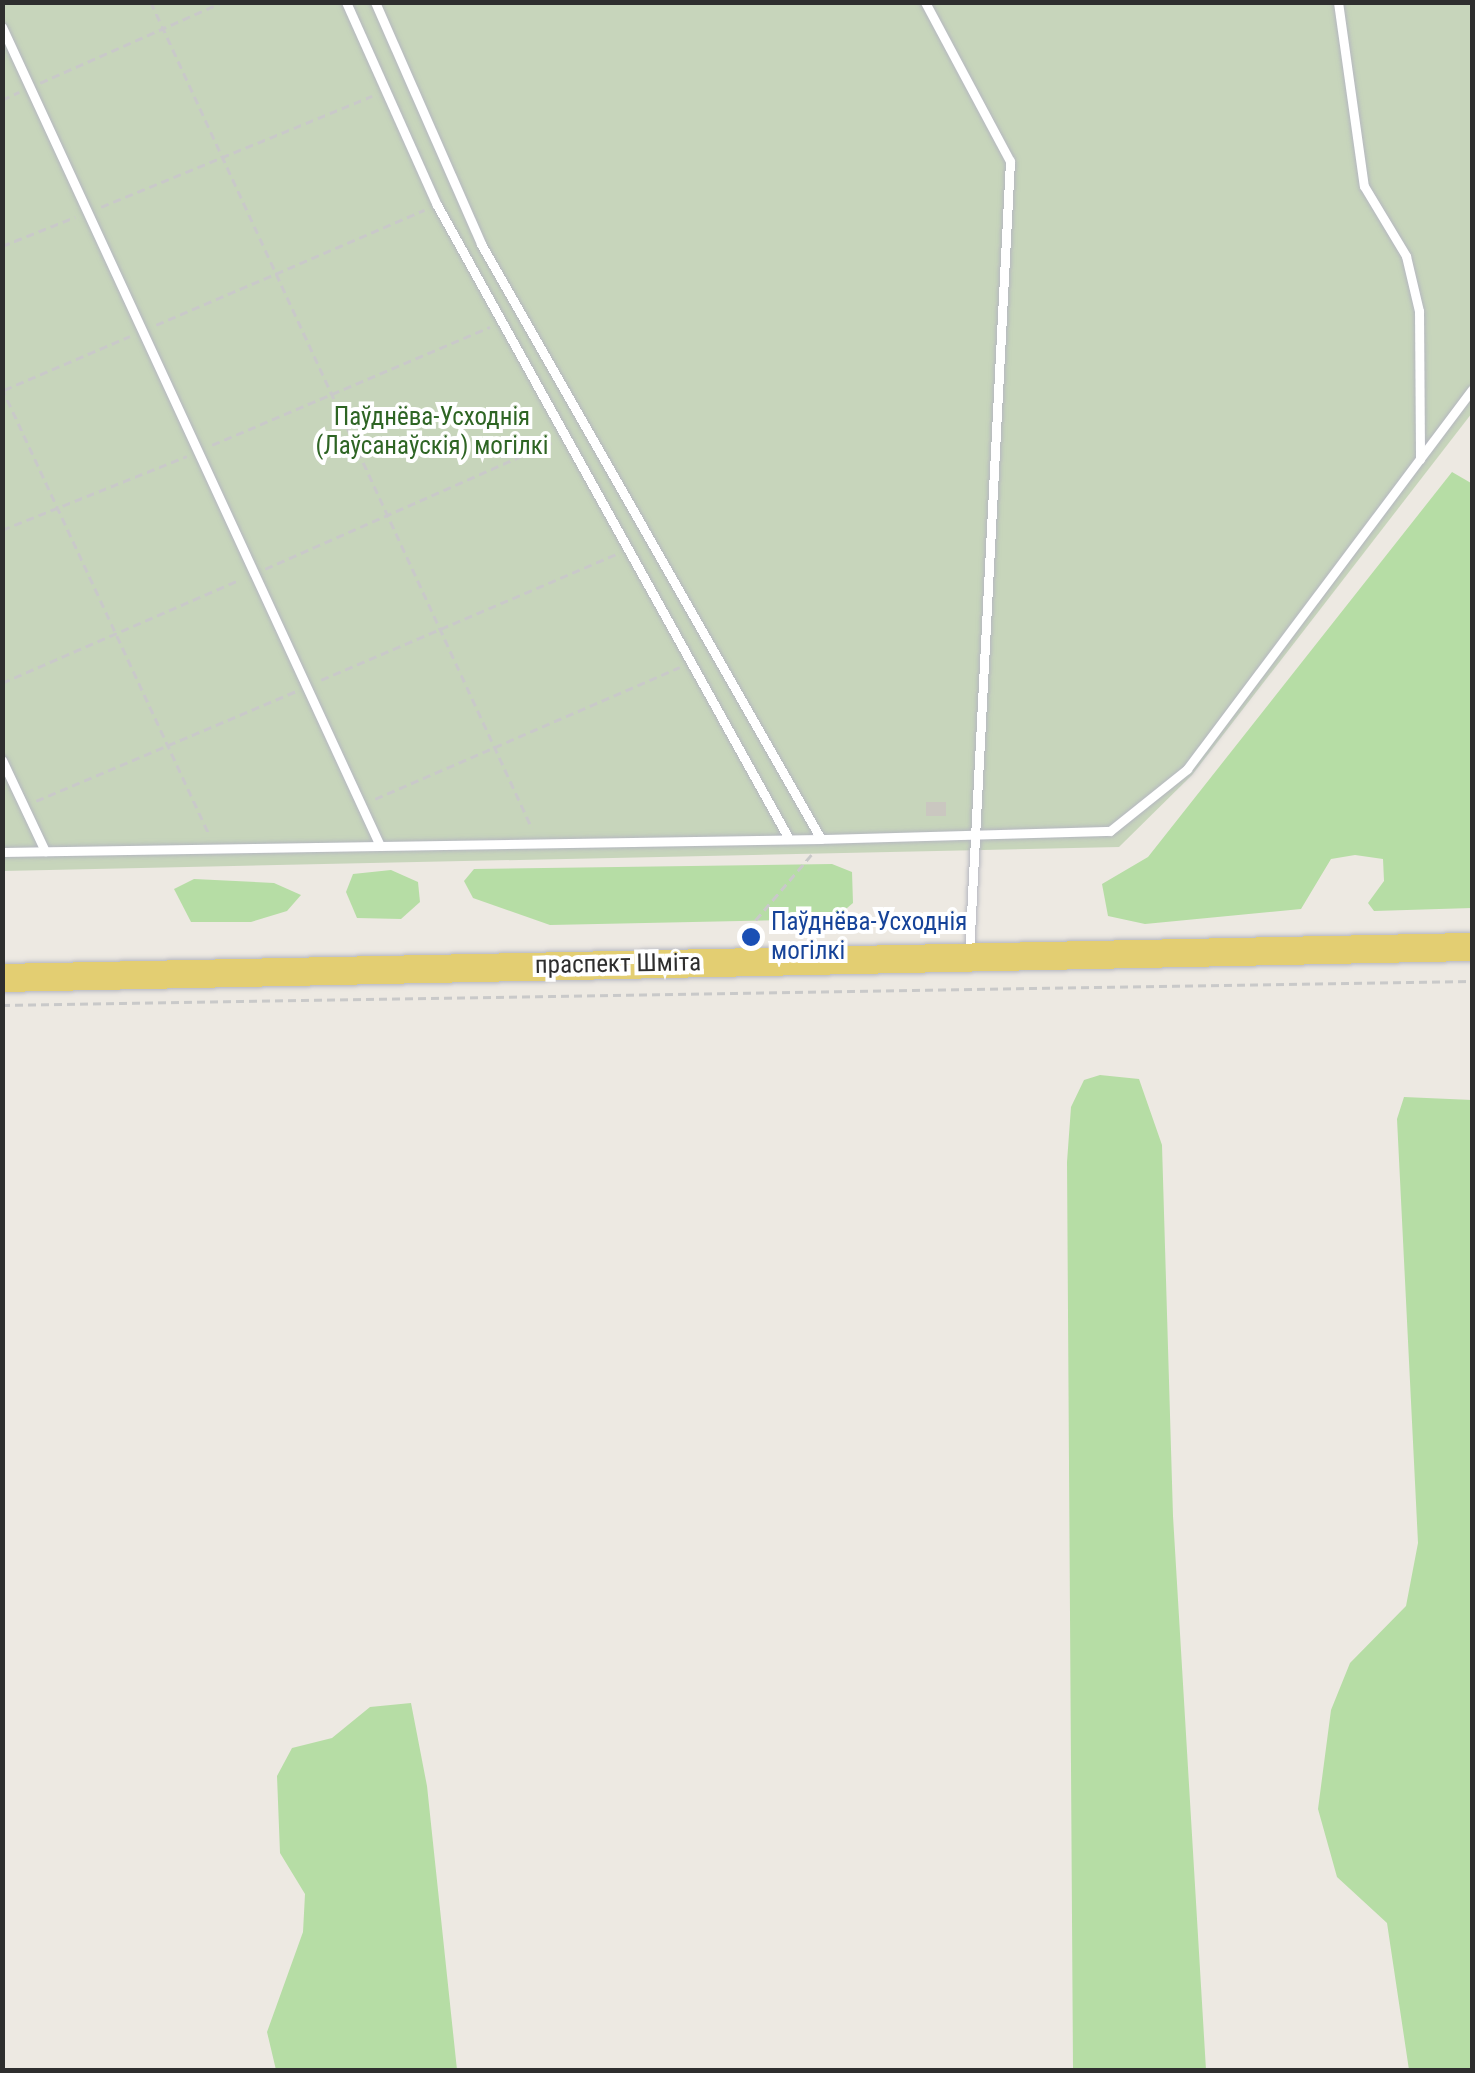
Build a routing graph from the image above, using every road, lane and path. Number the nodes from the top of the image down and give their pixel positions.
1 (151, 2) edge
2 (223, 2) edge
3 (346, 2) edge
4 (375, 2) edge
5 (926, 2) edge
6 (1338, 2) edge
7 (162, 26) junction
8 (2, 27) edge
9 (30, 87) junction
10 (386, 90) junction
11 (2, 100) edge
12 (222, 158) junction
13 (437, 205) junction
14 (88, 212) junction
15 (2, 246) edge
16 (276, 275) junction
17 (502, 322) junction
18 (142, 331) junction
19 (3, 390) edge
20 (1472, 390) edge
21 (331, 394) junction
22 (565, 436) junction
23 (197, 451) junction
24 (1420, 459) junction
25 (58, 508) junction
26 (387, 516) junction
27 (2, 530) edge
28 (628, 549) junction
29 (254, 574) junction
30 (439, 629) junction
31 (116, 634) junction
32 (691, 662) junction
33 (2, 683) edge
34 (306, 687) junction
35 (168, 746) junction
36 (494, 748) junction
37 (2, 760) edge
38 (24, 806) junction
39 (360, 806) junction
40 (971, 834) junction
41 (789, 839) junction
42 (821, 839) junction
43 (538, 843) junction
44 (380, 846) junction
45 (216, 848) junction
46 (2, 852) edge
47 (46, 852) junction
48 (747, 930) dead end
49 (1472, 947) edge
50 (968, 958) junction
51 (2, 978) edge
52 (1472, 981) edge
53 (2, 1006) edge

1 - 7 path
2 - 7 path
3 - 10 lane
4 - 42 lane
5 - 40 lane
6 - 24 lane
7 - 9 path
7 - 12 path
8 - 9 lane
9 - 11 path
9 - 14 lane
10 - 12 path
10 - 13 lane
12 - 14 path
12 - 16 path
13 - 16 path
13 - 17 lane
14 - 15 path
14 - 18 lane
16 - 18 path
16 - 21 path
17 - 21 path
17 - 22 lane
18 - 19 path
18 - 23 lane
19 - 25 path
20 - 24 lane
21 - 23 path
21 - 26 path
22 - 26 path
22 - 28 lane
23 - 25 path
23 - 29 lane
24 - 40 lane
25 - 27 path
25 - 31 path
26 - 29 path
26 - 30 path
28 - 30 path
28 - 32 lane
29 - 31 path
29 - 34 lane
30 - 34 path
30 - 36 path
31 - 33 path
31 - 35 path
32 - 36 path
32 - 41 lane
34 - 35 path
34 - 39 lane
35 - 38 path
35 - 45 path
36 - 39 path
36 - 43 path
37 - 38 lane
38 - 47 lane
39 - 44 lane
40 - 42 lane
40 - 50 lane
41 - 42 lane
41 - 43 lane
42 - 48 path
43 - 44 lane
44 - 45 lane
45 - 47 lane
46 - 47 lane
49 - 50 main road, праспект Шміта
50 - 51 main road, праспект Шміта
52 - 53 path

